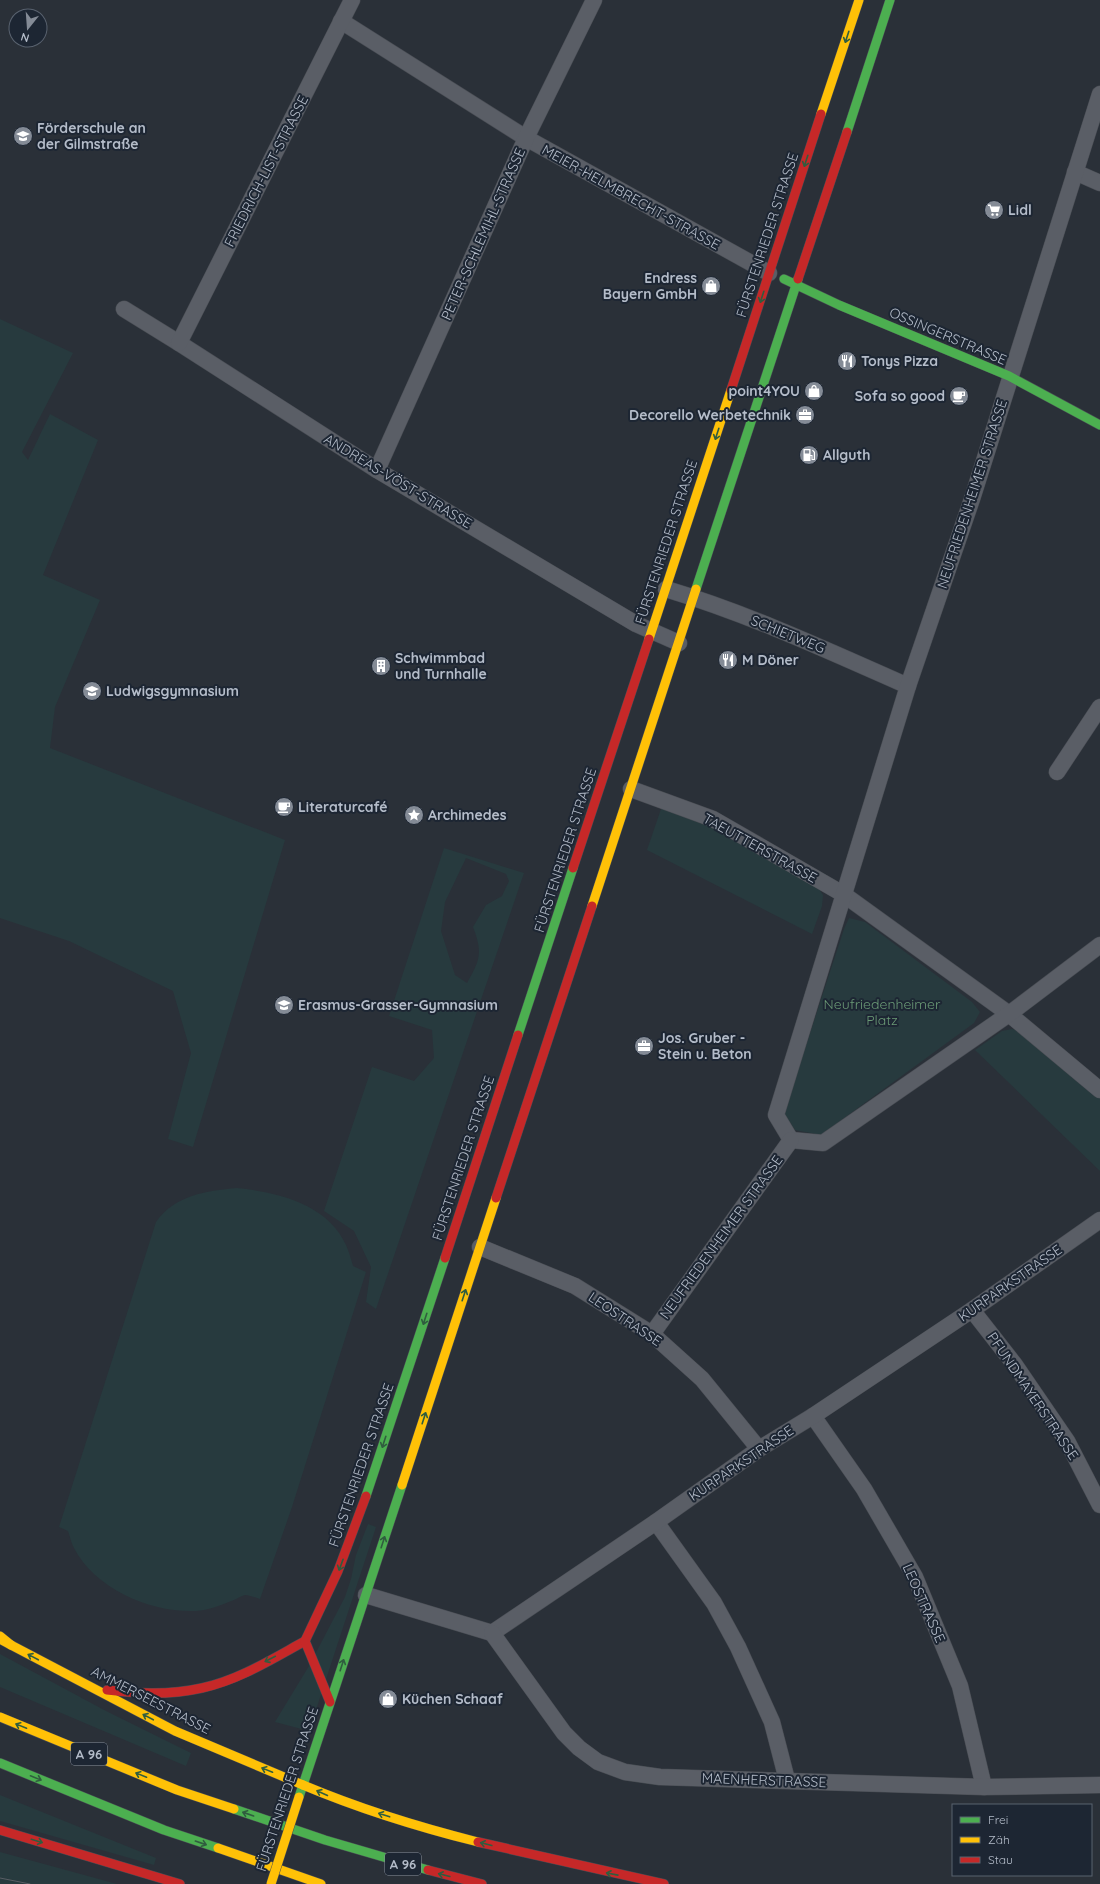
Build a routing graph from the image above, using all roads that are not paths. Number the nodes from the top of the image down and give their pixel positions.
1 (352, 0) edge
2 (594, 0) edge
3 (859, 0) edge
4 (890, 0) edge
5 (341, 21) junction
6 (1100, 94) edge
7 (526, 138) junction
8 (1075, 172) junction
9 (1100, 183) edge
10 (776, 276) junction
11 (796, 286) junction
12 (124, 309) dead end
13 (179, 343) junction
14 (1010, 377) junction
15 (1100, 425) edge
16 (377, 470) junction
17 (666, 589) junction
18 (694, 597) junction
19 (652, 631) junction
20 (679, 643) junction
21 (908, 686) junction
22 (1100, 707) edge
23 (1057, 772) dead end
24 (631, 788) junction
25 (843, 894) junction
26 (1100, 945) edge
27 (1009, 1014) junction
28 (1100, 1090) edge
29 (791, 1140) junction
30 (1100, 1220) edge
31 (480, 1247) junction
32 (972, 1310) junction
33 (652, 1334) junction
34 (813, 1416) junction
35 (758, 1449) junction
36 (1100, 1505) edge
37 (656, 1522) junction
38 (366, 1595) junction
39 (492, 1633) junction
40 (0, 1636) edge
41 (0, 1639) edge
42 (305, 1641) junction
43 (11, 1645) junction
44 (96, 1689) junction
45 (330, 1702) junction
46 (0, 1717) edge
47 (0, 1763) edge
48 (787, 1780) junction
49 (303, 1785) junction
50 (1100, 1785) edge
51 (984, 1788) junction
52 (0, 1830) edge
53 (180, 1884) edge
54 (271, 1884) edge
55 (321, 1884) edge
56 (482, 1884) edge
57 (664, 1884) edge

1 - 5 street, FRIEDRICH-LIST-STRASSE
2 - 7 street, PETER-SCHLEMIHL-STRASSE
3 -> 10 main road, FÜRSTENRIEDER STRASSE
4 - 11 main road, FÜRSTENRIEDER STRASSE
5 - 7 street, MEIER-HELMBRECHT-STRASSE
5 - 13 street, FRIEDRICH-LIST-STRASSE
6 - 8 street, NEUFRIEDENHEIMER STRASSE
7 - 10 street, MEIER-HELMBRECHT-STRASSE
7 - 16 street, PETER-SCHLEMIHL-STRASSE
8 - 9 street
8 - 14 street, NEUFRIEDENHEIMER STRASSE
10 - 11 main road, OSSINGERSTRASSE
10 -> 17 main road, FÜRSTENRIEDER STRASSE
11 - 14 main road, OSSINGERSTRASSE
11 - 18 main road, FÜRSTENRIEDER STRASSE
12 - 13 street, ANDREAS-VÖST-STRASSE
13 - 16 street, ANDREAS-VÖST-STRASSE
14 - 15 main road, OSSINGERSTRASSE
14 - 21 street, NEUFRIEDENHEIMER STRASSE
16 - 19 street, ANDREAS-VÖST-STRASSE
17 - 18 street, SCHIETWEG
17 - 19 main road, FÜRSTENRIEDER STRASSE
18 - 20 main road, FÜRSTENRIEDER STRASSE
18 - 21 street, SCHIETWEG
19 - 20 street, ANDREAS-VÖST-STRASSE
19 -> 42 main road, FÜRSTENRIEDER STRASSE
20 - 24 main road, FÜRSTENRIEDER STRASSE
21 - 25 street, NEUFRIEDENHEIMER STRASSE
22 - 23 street
24 - 25 street, TAEUTTERSTRASSE
24 - 31 main road, FÜRSTENRIEDER STRASSE
25 - 27 street
25 - 29 street
26 - 27 street
27 - 28 street
27 - 29 street
29 - 33 street, NEUFRIEDENHEIMER STRASSE
30 - 32 street, KURPARKSTRASSE
31 - 33 street, LEOSTRASSE
38 -> 31 main road, FÜRSTENRIEDER STRASSE
32 - 34 street, KURPARKSTRASSE
32 - 36 street, PFUNDMAYERSTRASSE
33 - 35 street, LEOSTRASSE
34 - 35 street, KURPARKSTRASSE
34 - 51 street, LEOSTRASSE
35 - 37 street, KURPARKSTRASSE
37 - 39 street, KURPARKSTRASSE
37 - 48 street
38 - 39 street
45 -> 38 main road, FÜRSTENRIEDER STRASSE
39 - 48 street, MAENHERSTRASSE
40 - 43 main road
41 - 43 main road
42 -> 44 main road
42 - 45 main road, FÜRSTENRIEDER STRASSE
44 -> 43 main road, AMMERSEESTRASSE
49 -> 44 main road, AMMERSEESTRASSE
45 - 49 main road, FÜRSTENRIEDER STRASSE
56 -> 46 main road, A 96
47 -> 55 main road
48 - 51 street, MAENHERSTRASSE
49 - 54 main road, FÜRSTENRIEDER STRASSE, bridge
57 -> 49 main road, AMMERSEESTRASSE
50 - 51 street, MAENHERSTRASSE
52 -> 53 main road

